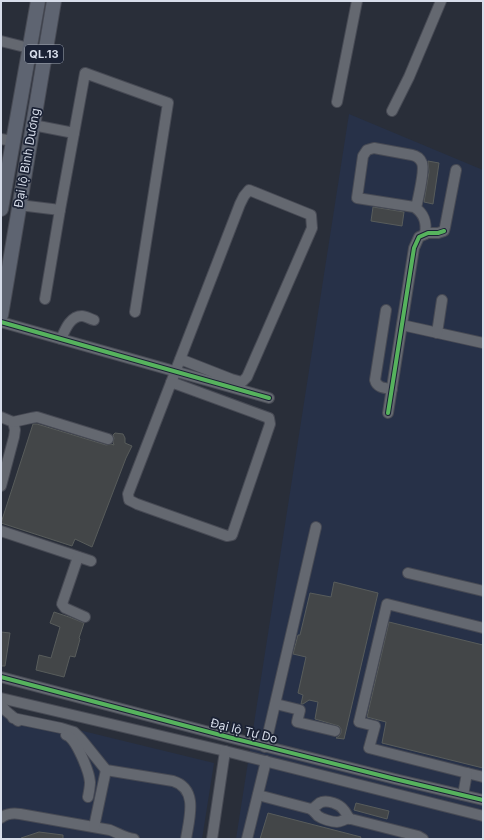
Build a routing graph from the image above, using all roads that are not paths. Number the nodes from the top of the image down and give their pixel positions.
1 (38, 1) edge
2 (54, 1) edge
3 (357, 1) edge
4 (442, 1) edge
5 (1, 41) edge
6 (29, 48) junction
7 (337, 102) dead end
8 (392, 111) dead end
9 (33, 125) junction
10 (74, 133) junction
11 (7, 140) edge
12 (456, 170) dead end
13 (3, 192) edge
14 (19, 205) junction
15 (416, 208) junction
16 (1, 209) edge
17 (60, 210) junction
18 (425, 234) junction
19 (45, 299) dead end
20 (442, 300) dead end
21 (386, 310) dead end
22 (135, 312) dead end
23 (1, 315) edge
24 (94, 320) dead end
25 (1, 322) edge
26 (402, 325) junction
27 (437, 333) junction
28 (60, 339) junction
29 (483, 343) edge
30 (180, 359) junction
31 (175, 371) junction
32 (171, 382) junction
33 (392, 388) junction
34 (269, 398) dead end
35 (388, 413) dead end
36 (1, 417) edge
37 (14, 422) junction
38 (108, 439) dead end
39 (1, 486) edge
40 (316, 527) dead end
41 (1, 531) edge
42 (78, 557) junction
43 (91, 561) dead end
44 (408, 573) dead end
45 (483, 591) edge
46 (85, 617) dead end
47 (483, 628) edge
48 (1, 678) edge
49 (1, 698) edge
50 (276, 704) junction
51 (1, 705) edge
52 (13, 718) junction
53 (335, 731) dead end
54 (266, 747) junction
55 (225, 751) junction
56 (266, 761) junction
57 (106, 770) junction
58 (467, 773) junction
59 (483, 777) edge
60 (258, 795) junction
61 (463, 795) junction
62 (88, 798) dead end
63 (483, 800) edge
64 (311, 809) junction
65 (483, 816) edge
66 (1, 818) edge
67 (350, 819) junction
68 (94, 827) junction
69 (134, 839) edge
70 (186, 839) edge
71 (212, 839) edge
72 (247, 839) edge
73 (423, 839) edge

1 - 6 highway, Đại lộ Bình Dương / QL.13
2 - 9 highway, Đại lộ Bình Dương / QL.13
3 - 7 street
4 - 8 street
5 - 6 street
6 - 11 highway, Đại lộ Bình Dương / QL.13
9 - 10 street
9 - 14 highway, Đại lộ Bình Dương / QL.13
10 - 17 street
10 - 22 street
11 - 13 highway, Đại lộ Bình Dương / QL.13
12 - 18 street
13 - 16 highway, Đại lộ Bình Dương / QL.13
14 - 17 street
14 - 23 highway, Đại lộ Bình Dương / QL.13
15 - 15 street
15 - 18 street
17 - 19 street
18 - 26 street
20 - 27 street
21 - 33 street
24 - 28 street
25 - 28 street
26 - 27 street
26 - 33 street
27 - 29 street
28 - 31 street
30 - 30 street
30 - 31 street
31 - 32 street
31 - 34 street
32 - 32 street
33 - 35 street
36 - 37 street
37 - 38 street
37 - 39 street
40 - 50 street
41 - 42 street
42 - 43 street
42 - 46 street
44 - 45 street
47 - 58 street
48 - 54 street, Đại lộ Tự Do
49 - 55 street, Đại lộ Tự Do
50 - 53 street
50 - 54 street
51 - 52 street
52 - 57 street
52 - 62 street
54 - 61 street, Đại lộ Tự Do
55 - 56 street, Đại lộ Tự Do
55 - 71 street
56 - 60 street
56 - 65 street, Đại lộ Tự Do
57 - 68 street
57 - 70 street
58 - 59 street
58 - 61 street
60 - 64 street
60 - 72 street
61 - 63 street, Đại lộ Tự Do
64 - 67 street
64 - 67 street
66 - 68 street
67 - 73 street
68 - 69 street

